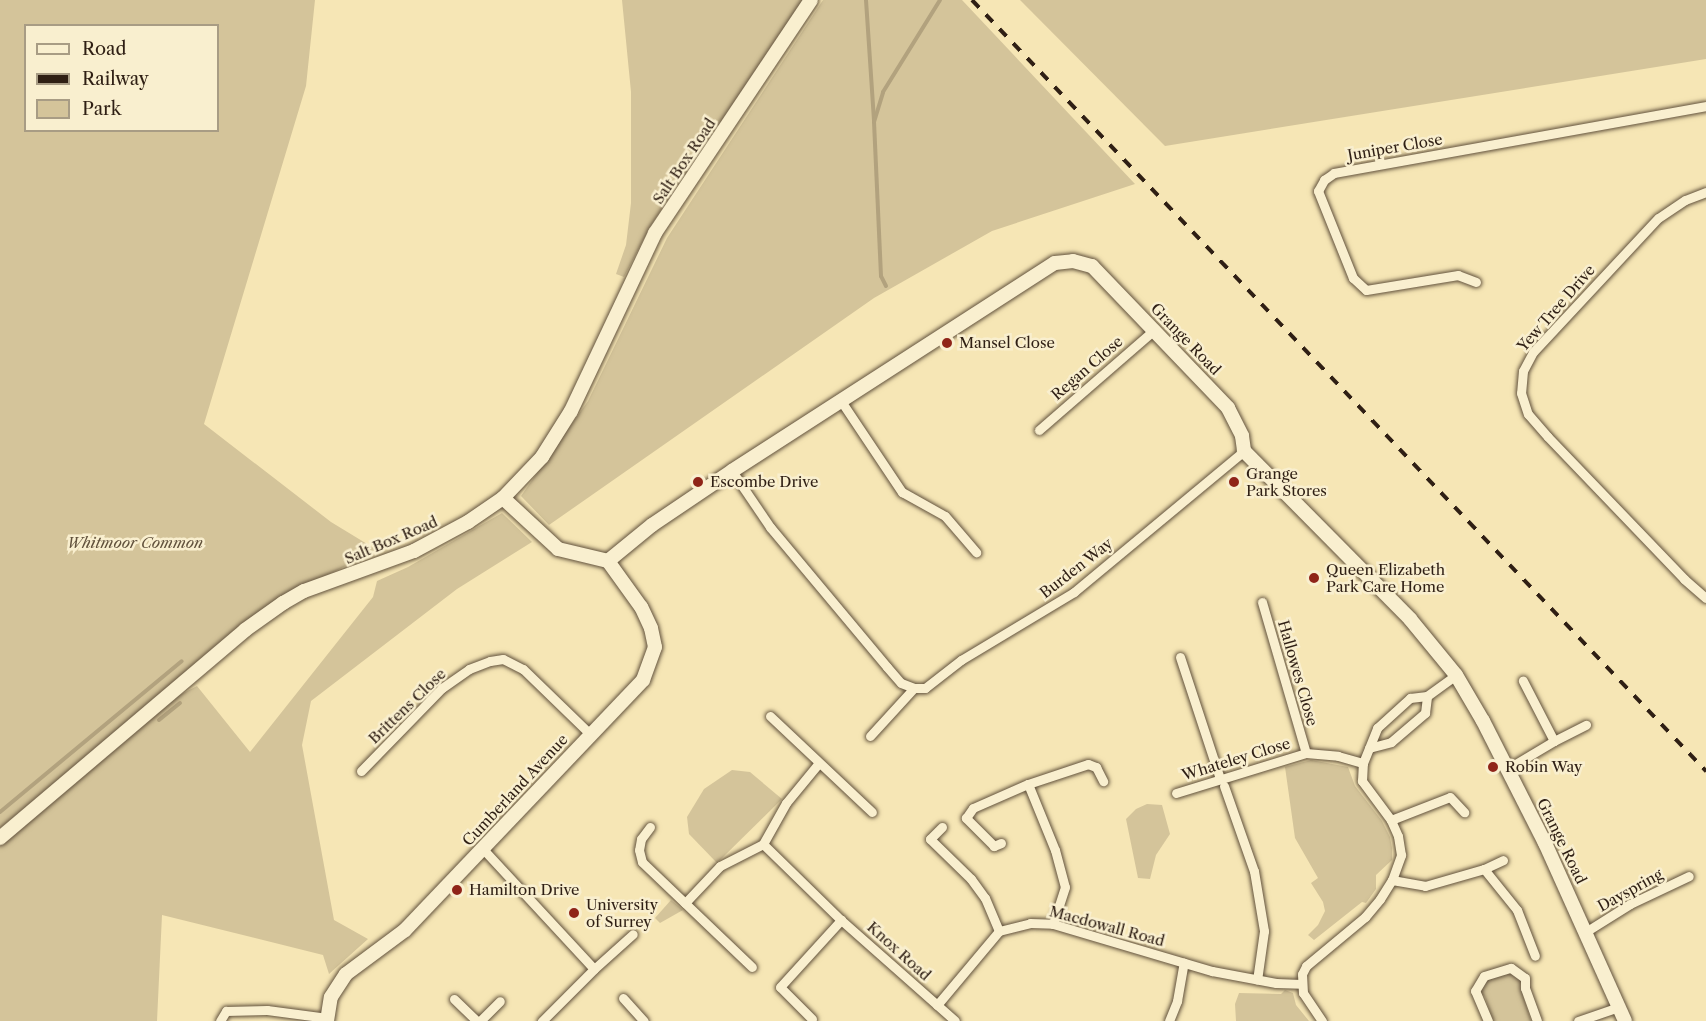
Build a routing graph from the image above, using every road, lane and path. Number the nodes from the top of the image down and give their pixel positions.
1 (811, 0) edge
2 (1706, 106) edge
3 (1706, 192) edge
4 (1476, 282) dead end
5 (1155, 329) junction
6 (841, 401) junction
7 (1039, 430) dead end
8 (1244, 451) junction
9 (732, 471) junction
10 (503, 498) junction
11 (976, 552) dead end
12 (608, 561) junction
13 (1706, 598) edge
14 (1262, 602) dead end
15 (1180, 657) dead end
16 (1456, 675) junction
17 (1523, 681) dead end
18 (914, 688) junction
19 (1427, 696) junction
20 (770, 716) dead end
21 (1586, 725) dead end
22 (590, 734) junction
23 (870, 736) dead end
24 (1554, 741) junction
25 (1369, 748) junction
26 (1306, 753) junction
27 (1362, 763) junction
28 (818, 764) junction
29 (1507, 769) junction
30 (361, 771) dead end
31 (1103, 781) dead end
32 (1222, 783) junction
33 (1028, 784) junction
34 (1176, 794) dead end
35 (872, 812) dead end
36 (1464, 812) dead end
37 (1391, 820) junction
38 (942, 826) dead end
39 (650, 827) dead end
40 (0, 838) edge
41 (1000, 843) dead end
42 (763, 844) junction
43 (483, 849) junction
44 (1503, 860) dead end
45 (1484, 868) junction
46 (1689, 876) dead end
47 (1392, 880) junction
48 (685, 903) junction
49 (841, 920) junction
50 (1053, 924) junction
51 (999, 931) junction
52 (1587, 931) junction
53 (633, 934) dead end
54 (1535, 956) dead end
55 (1184, 963) junction
56 (752, 967) dead end
57 (594, 969) junction
58 (1257, 980) junction
59 (1301, 984) junction
60 (623, 998) dead end
61 (454, 999) dead end
62 (500, 1001) dead end
63 (937, 1005) junction
64 (1619, 1007) junction
65 (327, 1019) edge
66 (812, 1019) dead end
67 (220, 1021) edge
68 (478, 1021) edge
69 (542, 1021) edge
70 (644, 1021) edge
71 (955, 1021) edge
72 (1169, 1021) edge
73 (1322, 1021) edge
74 (1488, 1021) edge
75 (1537, 1021) edge
76 (1578, 1021) edge
77 (1625, 1021) edge

1 - 10 street, Salt Box Road
2 - 4 street, Juniper Close
3 - 13 street, Yew Tree Drive
5 - 6 street, Grange Road
5 - 7 street, Regan Close
5 - 8 street, Grange Road
6 - 9 street, Grange Road
6 - 11 street
8 - 16 street, Grange Road
8 - 18 street, Burden Way
9 - 12 street, Grange Road
9 - 18 street
10 - 12 street
10 - 40 street, Salt Box Road
12 - 22 street, Cumberland Avenue
14 - 26 street, Hallowes Close
15 - 32 street
16 - 19 street
16 - 29 street, Grange Road
17 - 24 street
18 - 23 street
19 - 25 street
19 - 25 street
20 - 28 street
21 - 24 street
22 - 30 street, Brittens Close
22 - 43 street, Cumberland Avenue
24 - 29 street
25 - 27 street
26 - 27 street
26 - 32 street, Whateley Close
27 - 37 street
28 - 35 street
28 - 42 street
29 - 52 street, Grange Road
31 - 33 street
32 - 34 street, Whateley Close
32 - 58 street
33 - 41 street
33 - 50 street
36 - 37 street
37 - 47 street
38 - 51 street
39 - 48 street
42 - 48 street
42 - 49 street, Knox Road
43 - 57 street
43 - 65 street, Cumberland Avenue
44 - 45 street
45 - 47 street
45 - 54 street
46 - 52 street, Dayspring
47 - 59 street
48 - 56 street
49 - 63 street, Knox Road
49 - 66 street
50 - 51 street, Macdowall Road
50 - 55 street, Macdowall Road
51 - 63 street
52 - 64 street, Grange Road
53 - 57 street
55 - 58 street, Macdowall Road
55 - 72 street
57 - 69 street
58 - 59 street, Macdowall Road
59 - 73 street
60 - 70 street
61 - 68 street
62 - 68 street
63 - 71 street, Knox Road
64 - 76 street
64 - 77 street, Grange Road
65 - 67 street
74 - 75 street

